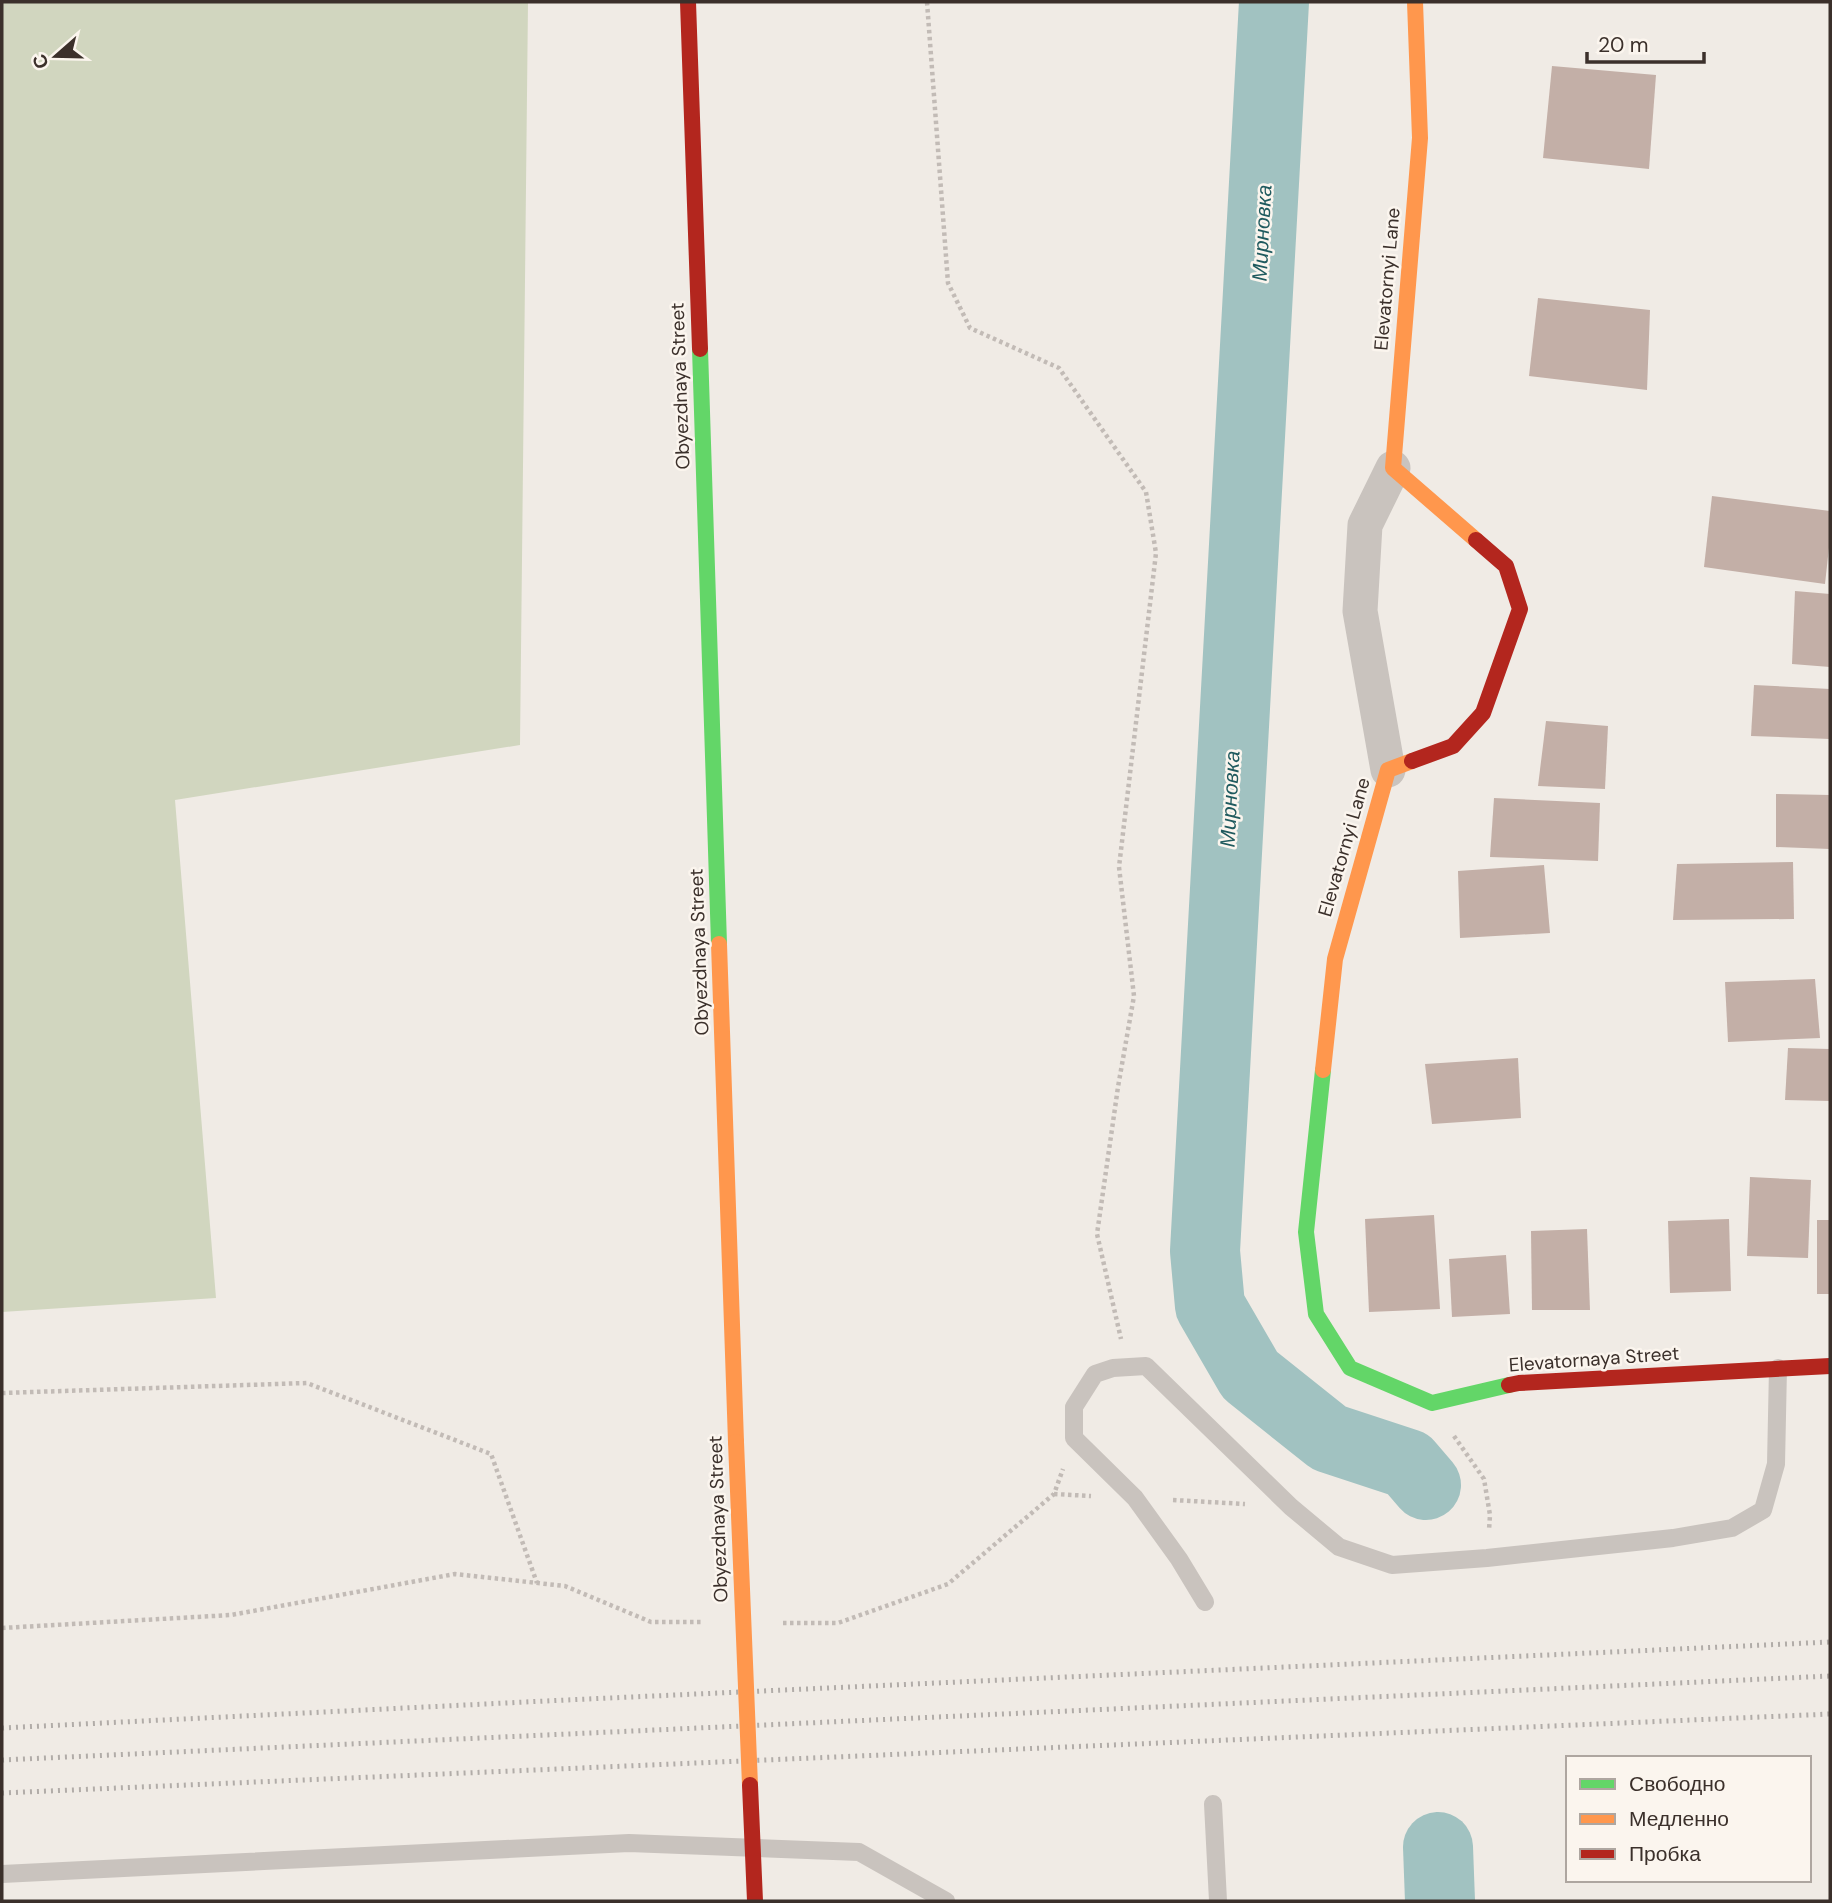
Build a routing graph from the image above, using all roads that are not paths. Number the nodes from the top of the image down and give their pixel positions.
1 (688, 2) edge
2 (1415, 2) edge
3 (1393, 468) junction
4 (1388, 770) junction
5 (1830, 1366) edge
6 (1778, 1368) junction
7 (1432, 1403) joint
8 (1205, 1602) dead end
9 (1213, 1804) dead end
10 (2, 1874) edge
11 (755, 1901) edge
12 (946, 1901) edge
13 (1218, 1901) edge

1 - 11 main road, Obyezdnaya Street, bridge
2 - 3 main road, Elevatornyi Lane
3 - 4 street
3 - 4 main road, Elevatornyi Lane
4 - 7 main road, Elevatornyi Lane
5 - 6 main road, Elevatornaya Street
6 - 7 main road, Elevatornaya Street
6 - 8 lane
9 - 13 lane
10 - 12 lane

